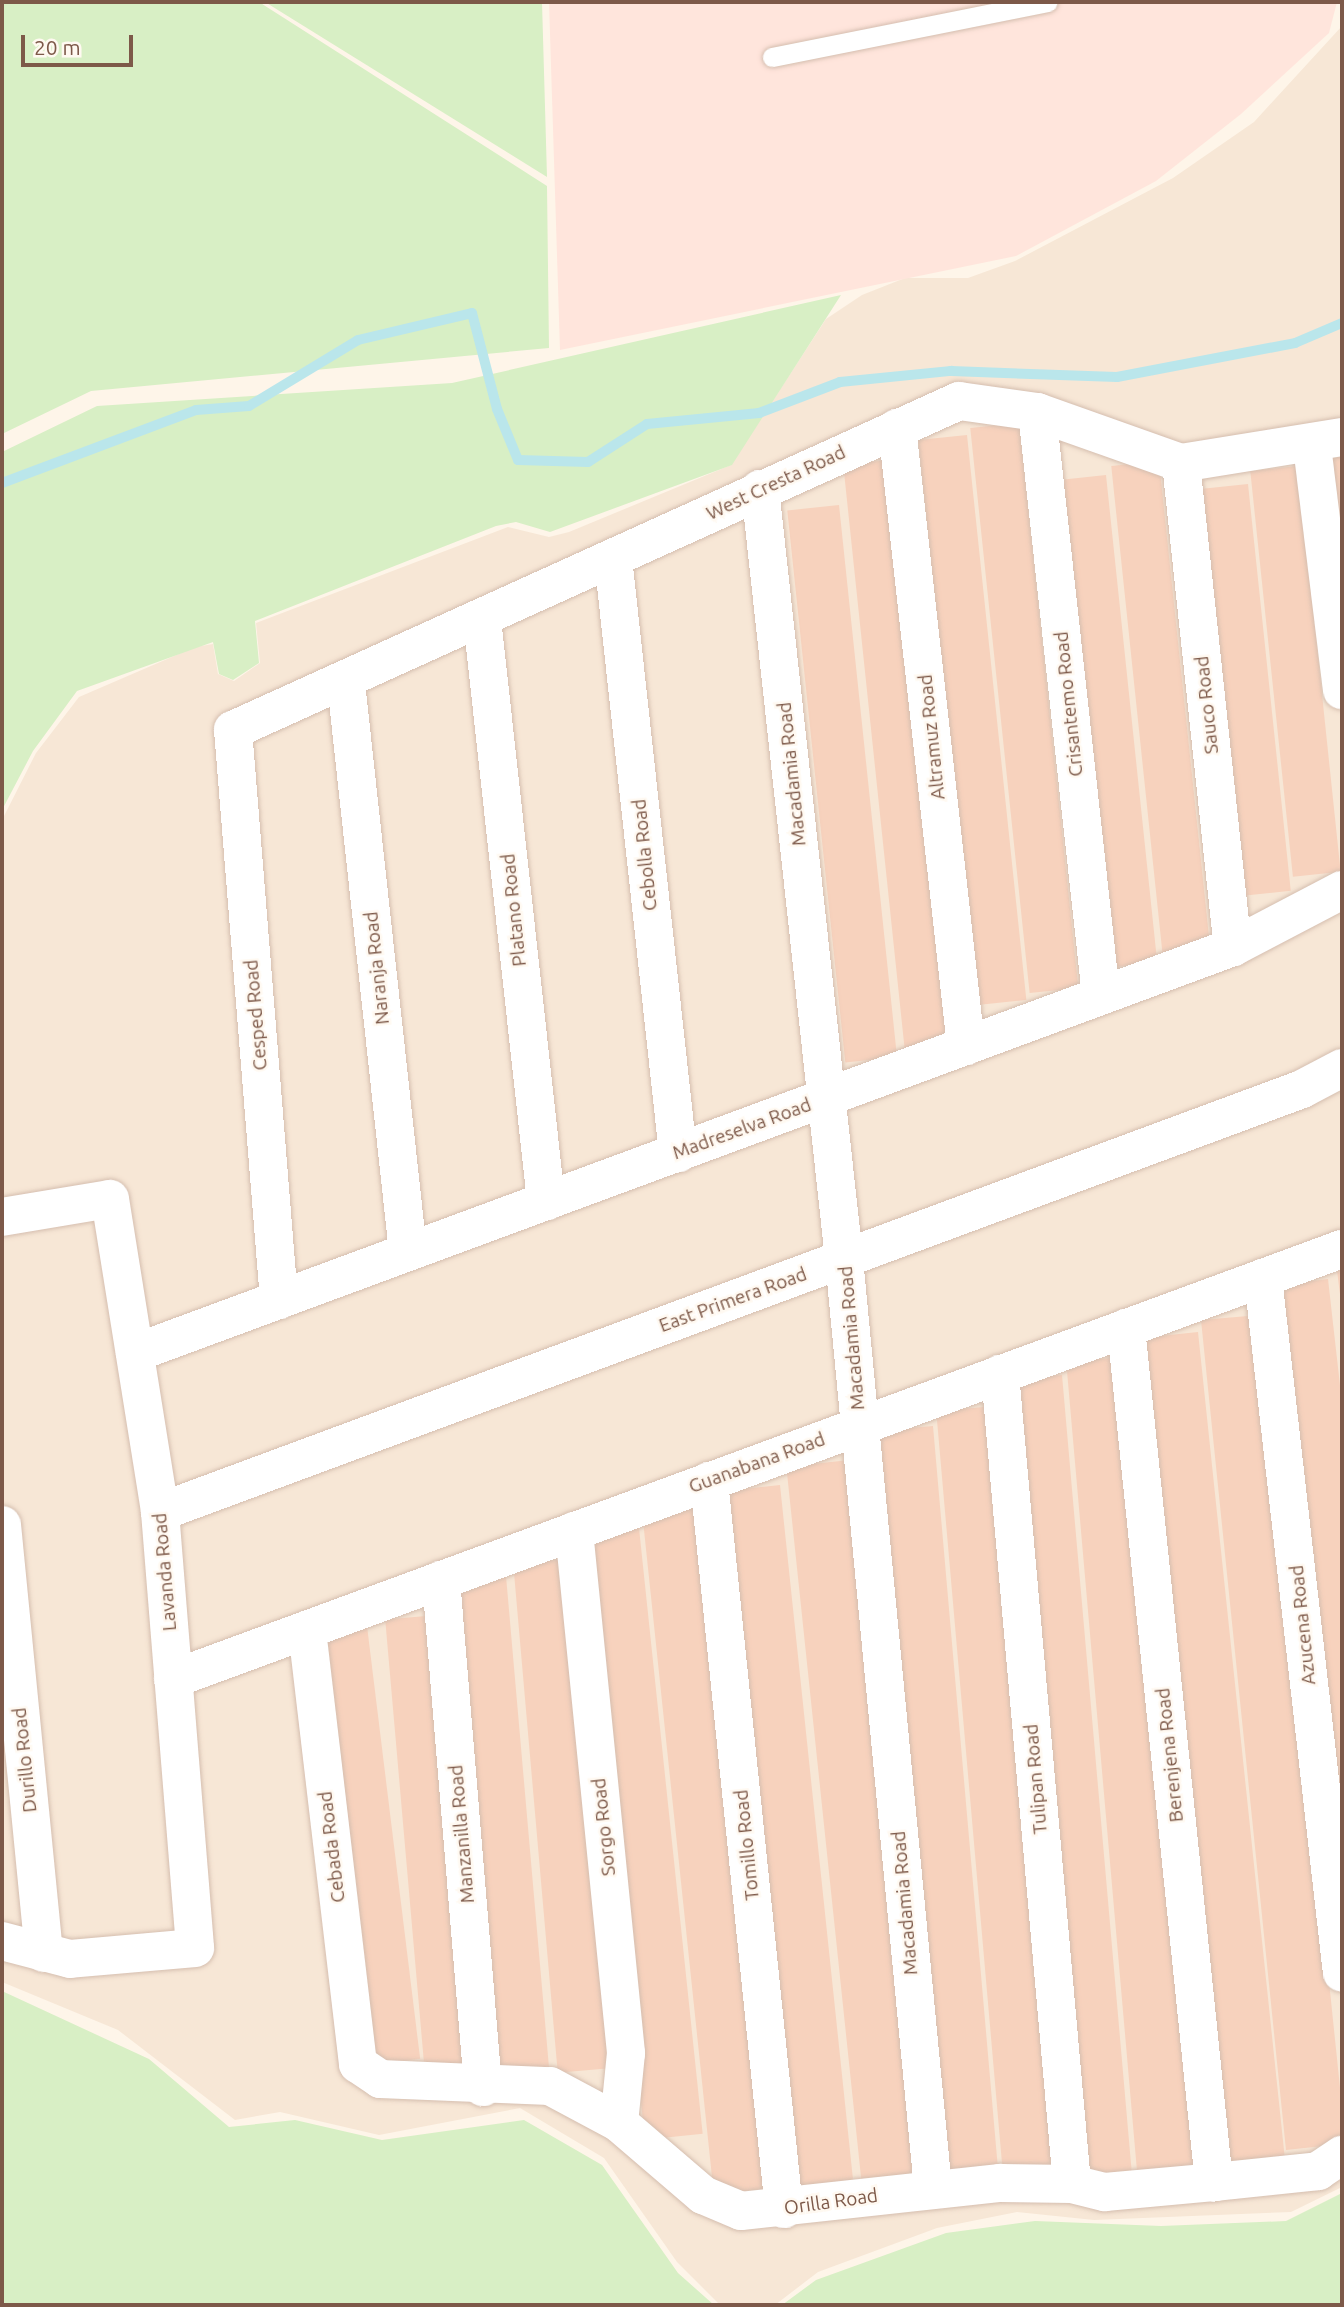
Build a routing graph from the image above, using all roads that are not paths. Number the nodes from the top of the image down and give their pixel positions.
1 (1048, 2) edge
2 (772, 57) dead end
3 (1037, 412) junction
4 (897, 428) junction
5 (1327, 442) edge
6 (1181, 463) junction
7 (760, 489) junction
8 (613, 558) junction
9 (482, 619) junction
10 (346, 683) junction
11 (1342, 690) edge
12 (233, 730) joint
13 (1342, 890) edge
14 (1233, 947) junction
15 (1101, 995) junction
16 (966, 1046) junction
17 (1342, 1068) edge
18 (827, 1098) junction
19 (678, 1153) junction
20 (546, 1201) junction
21 (2, 1217) edge
22 (1342, 1249) edge
23 (408, 1252) junction
24 (844, 1259) junction
25 (1263, 1278) junction
26 (279, 1300) junction
27 (1126, 1328) junction
28 (135, 1353) junction
29 (999, 1374) junction
30 (860, 1425) junction
31 (709, 1481) junction
32 (160, 1512) junction
33 (2, 1525) edge
34 (574, 1531) junction
35 (441, 1580) junction
36 (307, 1630) junction
37 (173, 1679) junction
38 (2, 1941) edge
39 (44, 1953) junction
40 (1342, 1973) edge
41 (358, 2064) joint
42 (483, 2087) junction
43 (619, 2123) junction
44 (1342, 2155) edge
45 (1214, 2182) junction
46 (1072, 2184) junction
47 (933, 2188) junction
48 (784, 2209) junction

1 - 2 lane
3 - 4 street, West Cresta Road
3 - 6 street, West Cresta Road
3 - 15 street, Crisantemo Road
4 - 7 street, West Cresta Road
4 - 16 street, Altramuz Road
5 - 6 street, West Cresta Road
5 - 11 street
6 - 14 street, Sauco Road
7 - 8 street, West Cresta Road
7 - 18 street, Macadamia Road
8 - 9 street, West Cresta Road
8 - 19 street, Cebolla Road
9 - 10 street, West Cresta Road
9 - 20 street, Platano Road
10 - 12 street, West Cresta Road
10 - 23 street, Naranja Road
12 - 26 street, Cesped Road
13 - 14 street, Madreselva Road
14 - 15 street, Madreselva Road
15 - 16 street, Madreselva Road
16 - 18 street, Madreselva Road
17 - 24 street, East Primera Road
18 - 19 street, Madreselva Road
18 - 24 street, Macadamia Road
19 - 20 street, Madreselva Road
20 - 23 street, Madreselva Road
21 - 28 street, Lavanda Road
22 - 25 street, Guanabana Road
23 - 26 street, Madreselva Road
24 - 30 street, Macadamia Road
24 - 32 street, East Primera Road
25 - 27 street, Guanabana Road
25 - 40 street, Azucena Road
26 - 28 street, Madreselva Road
27 - 29 street, Guanabana Road
27 - 45 street, Berenjena Road
28 - 32 street, Lavanda Road
29 - 30 street, Guanabana Road
29 - 46 street, Tulipan Road
30 - 31 street, Guanabana Road
30 - 47 street, Macadamia Road
31 - 34 street, Guanabana Road
31 - 48 street, Tomillo Road
32 - 37 street, Lavanda Road
33 - 39 street, Durillo Road
34 - 35 street, Guanabana Road
34 - 43 street, Sorgo Road
35 - 36 street, Guanabana Road
35 - 42 street, Manzanilla Road
36 - 37 street, Guanabana Road
36 - 41 street, Cebada Road
37 - 39 street, Lavanda Road
38 - 39 street
41 - 42 street, Orilla Road
42 - 43 street, Orilla Road
43 - 48 street, Orilla Road
44 - 45 street, Orilla Road
45 - 46 street, Orilla Road
46 - 47 street, Orilla Road
47 - 48 street, Orilla Road

